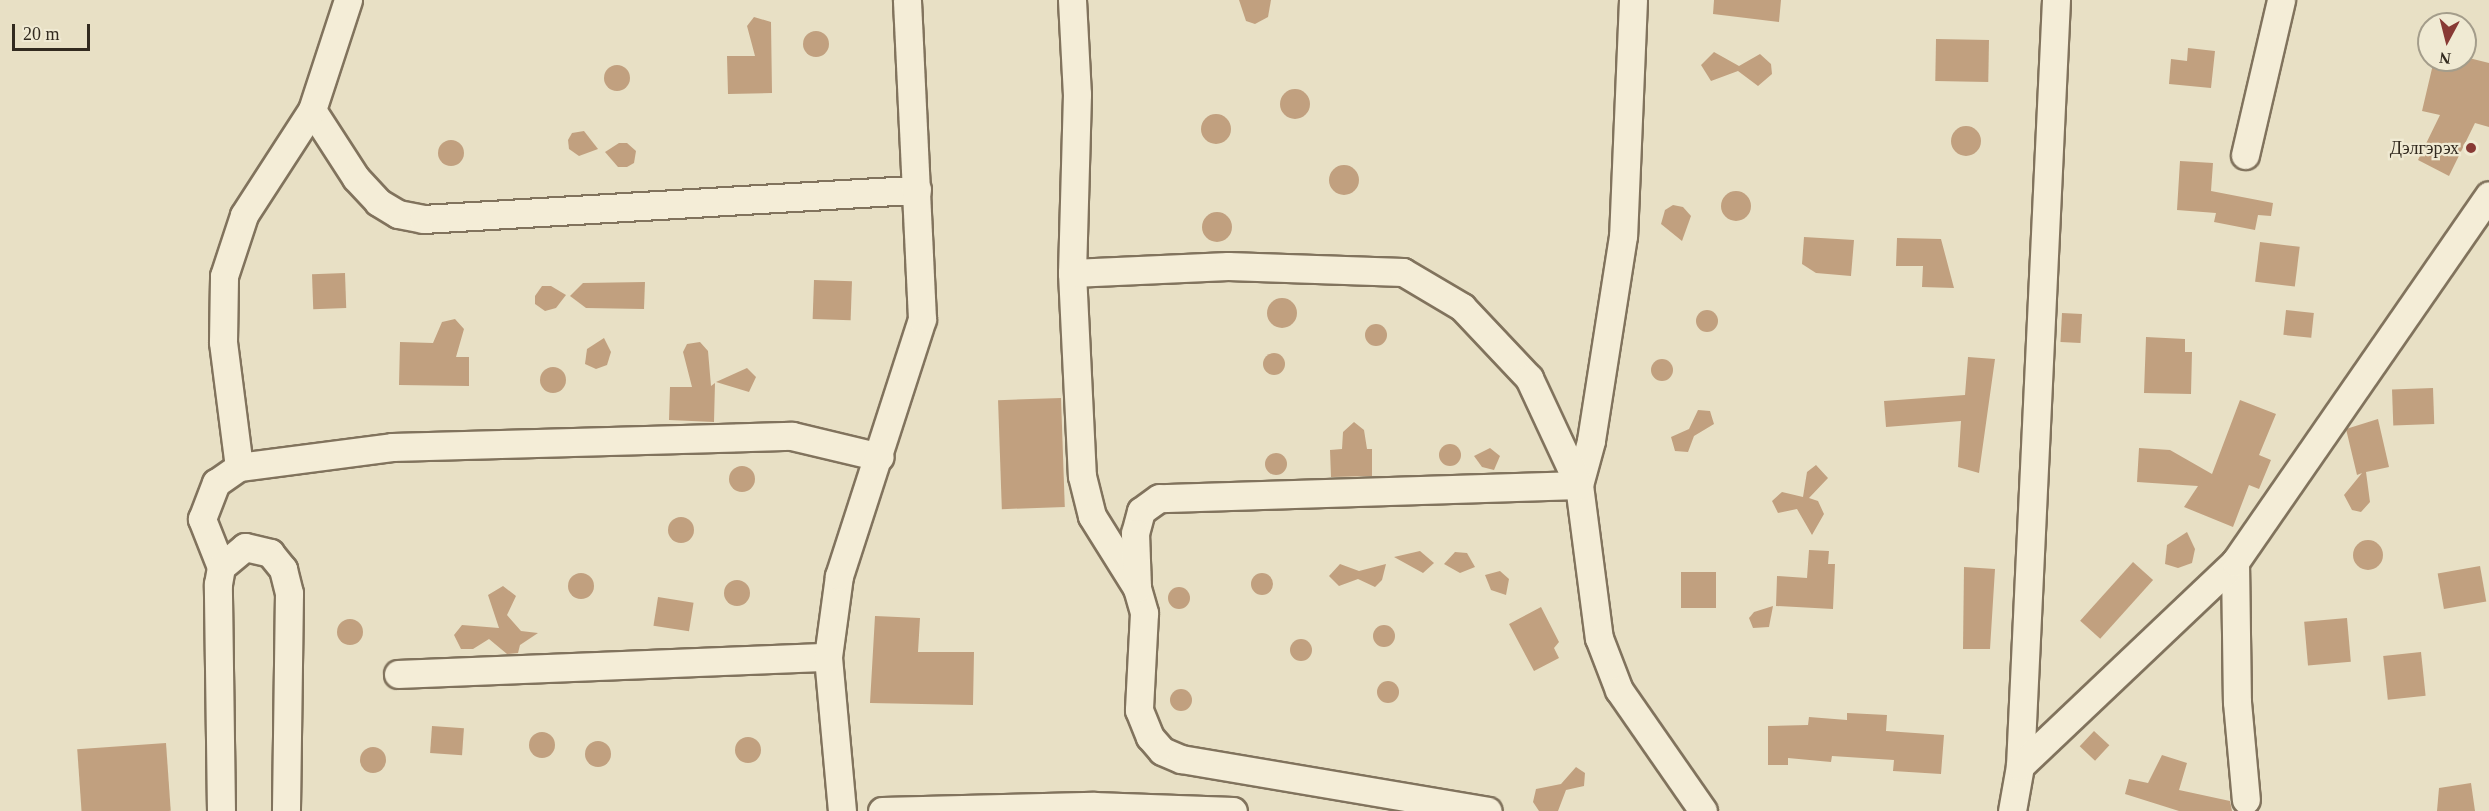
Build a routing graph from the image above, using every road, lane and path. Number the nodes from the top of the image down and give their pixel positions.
1 (348, 0) edge
2 (907, 0) edge
3 (1072, 0) edge
4 (1633, 0) edge
5 (2056, 0) edge
6 (2282, 0) edge
7 (312, 110) junction
8 (2245, 155) dead end
9 (917, 190) junction
10 (2489, 195) edge
11 (1072, 273) junction
12 (880, 457) junction
13 (239, 466) junction
14 (1579, 485) junction
15 (2235, 562) junction
16 (221, 567) junction
17 (1137, 588) junction
18 (828, 657) junction
19 (398, 674) dead end
20 (2020, 766) junction
21 (2246, 800) dead end
22 (221, 811) edge
23 (286, 811) edge
24 (842, 811) edge
25 (882, 811) edge
26 (1233, 811) edge
27 (1488, 811) edge
28 (1703, 811) edge
29 (2012, 811) edge

1 - 7 street
2 - 9 street
3 - 11 street
4 - 14 street
5 - 20 street
6 - 8 street
7 - 9 street
7 - 13 street
9 - 12 street
10 - 15 street
11 - 14 street
11 - 17 street
12 - 13 street
12 - 18 street
13 - 16 street
14 - 17 street
14 - 28 street
15 - 20 street
15 - 21 street
16 - 22 street
16 - 23 street
17 - 27 street
18 - 19 street
18 - 24 street
20 - 29 street
25 - 26 street

